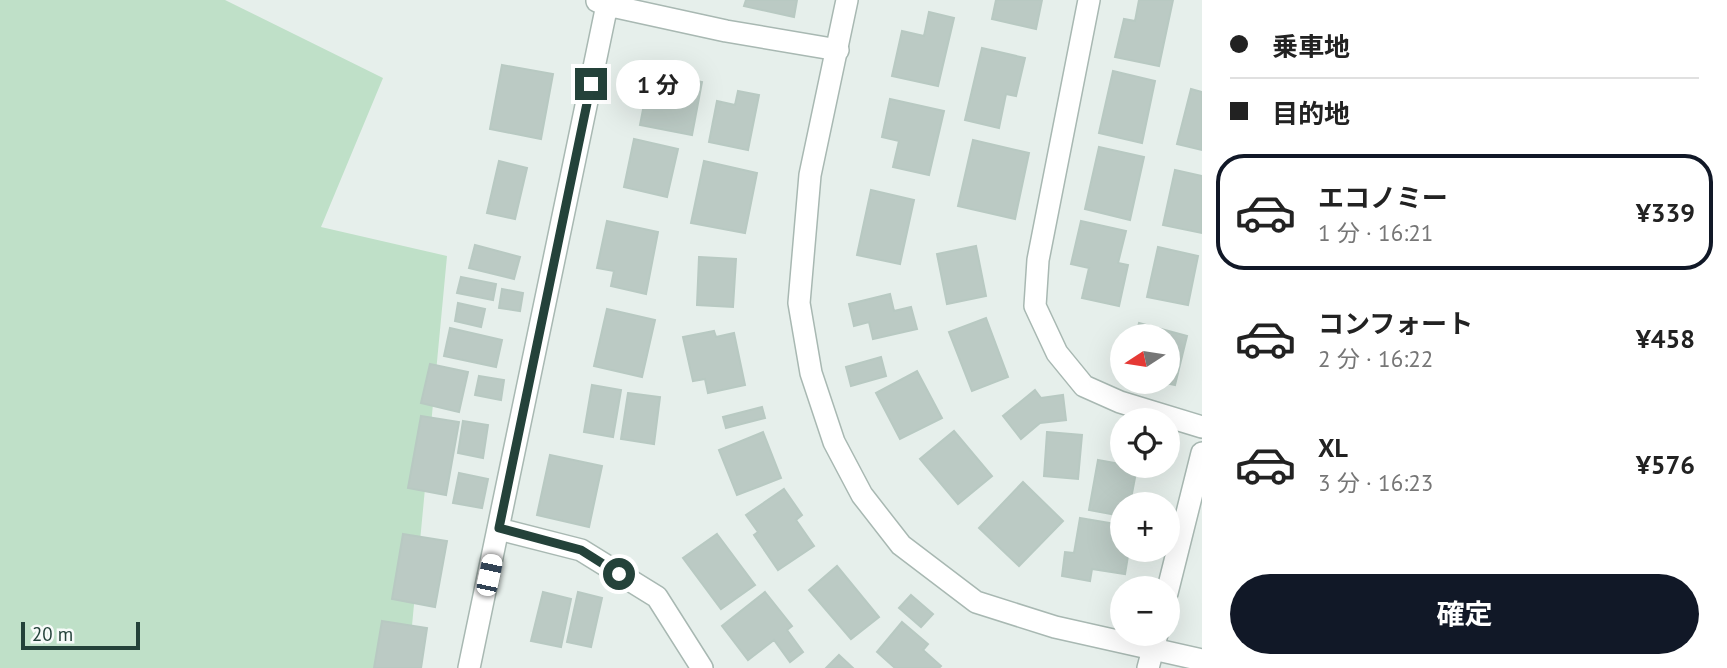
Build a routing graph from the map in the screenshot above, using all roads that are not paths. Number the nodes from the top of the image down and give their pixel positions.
1 (847, 0) edge
2 (1089, 0) edge
3 (604, 2) edge
4 (838, 50) junction
5 (1202, 428) edge
6 (1202, 453) edge
7 (499, 528) junction
8 (1171, 576) edge
9 (1153, 650) edge
10 (1202, 660) edge
11 (470, 668) edge
12 (702, 668) edge

1 - 4 street
2 - 5 street
3 - 4 street
3 - 7 street
4 - 9 street
6 - 8 street
7 - 11 street
7 - 12 street
9 - 10 street

